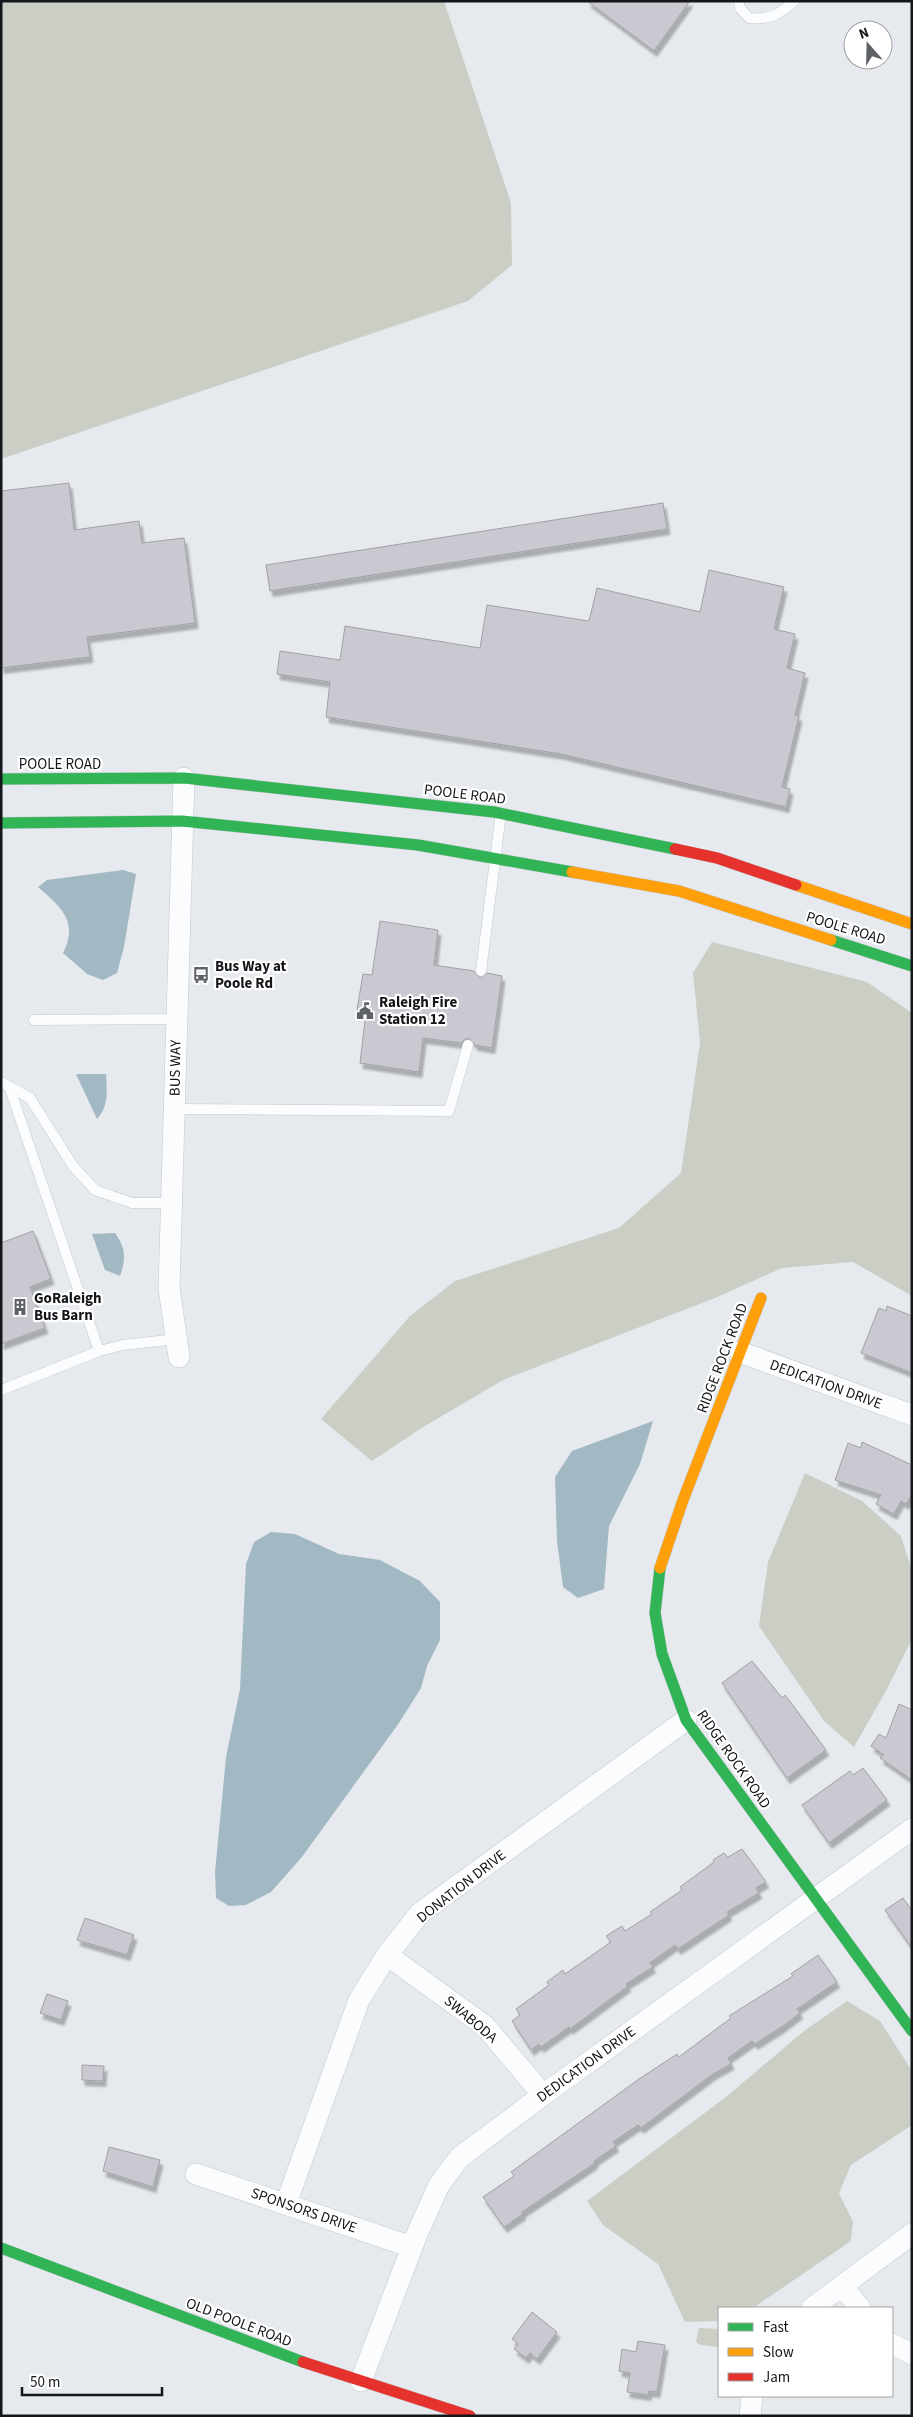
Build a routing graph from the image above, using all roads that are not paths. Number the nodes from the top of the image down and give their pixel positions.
1 (739, 1) edge
2 (794, 1) edge
3 (184, 778) junction
4 (1, 780) edge
5 (502, 813) junction
6 (182, 821) junction
7 (1, 823) edge
8 (494, 858) junction
9 (905, 925) edge
10 (912, 966) edge
11 (481, 971) dead end
12 (177, 1019) junction
13 (34, 1020) dead end
14 (468, 1045) dead end
15 (5, 1084) edge
16 (174, 1109) junction
17 (172, 1203) junction
18 (761, 1298) dead end
19 (178, 1348) joint
20 (99, 1351) junction
21 (740, 1352) junction
22 (1, 1390) edge
23 (912, 1415) edge
24 (686, 1720) junction
25 (912, 1829) edge
26 (816, 1898) junction
27 (387, 1955) junction
28 (912, 2031) edge
29 (543, 2095) junction
30 (196, 2174) dead end
31 (286, 2204) junction
32 (912, 2234) edge
33 (1, 2248) edge
34 (412, 2248) junction
35 (842, 2286) junction
36 (813, 2307) edge
37 (859, 2307) edge
38 (893, 2344) edge
39 (912, 2354) edge
40 (361, 2381) junction
41 (752, 2397) edge
42 (470, 2416) edge
43 (750, 2416) edge

1 - 2 lane
3 - 4 main road, POOLE ROAD
3 - 5 main road, POOLE ROAD
3 - 6 street, BUS WAY
5 - 8 lane
5 - 9 main road, POOLE ROAD
6 - 7 main road, POOLE ROAD
6 - 8 main road, POOLE ROAD
6 - 12 street, BUS WAY
8 - 10 main road, POOLE ROAD
8 - 11 lane
12 - 13 lane
12 - 16 street, BUS WAY
14 - 16 lane
15 - 17 lane
15 - 20 lane
16 - 17 street, BUS WAY
17 - 19 street, BUS WAY
18 - 21 main road, RIDGE ROCK ROAD
19 - 20 lane
20 - 22 lane
21 - 23 street, DEDICATION DRIVE
21 - 24 main road, RIDGE ROCK ROAD
24 - 26 main road, RIDGE ROCK ROAD
24 - 27 street, DONATION DRIVE
25 - 26 street, DEDICATION DRIVE
26 - 28 main road, RIDGE ROCK ROAD
26 - 29 street, DEDICATION DRIVE
27 - 29 street, SWABODA
27 - 31 street, DONATION DRIVE
29 - 34 street, DEDICATION DRIVE
30 - 31 street, SPONSORS DRIVE
31 - 34 street, SPONSORS DRIVE
32 - 35 street
33 - 40 main road, OLD POOLE ROAD
34 - 40 street, DEDICATION DRIVE
35 - 36 street
35 - 37 street
38 - 39 street
40 - 42 main road, OLD POOLE ROAD
41 - 43 street

